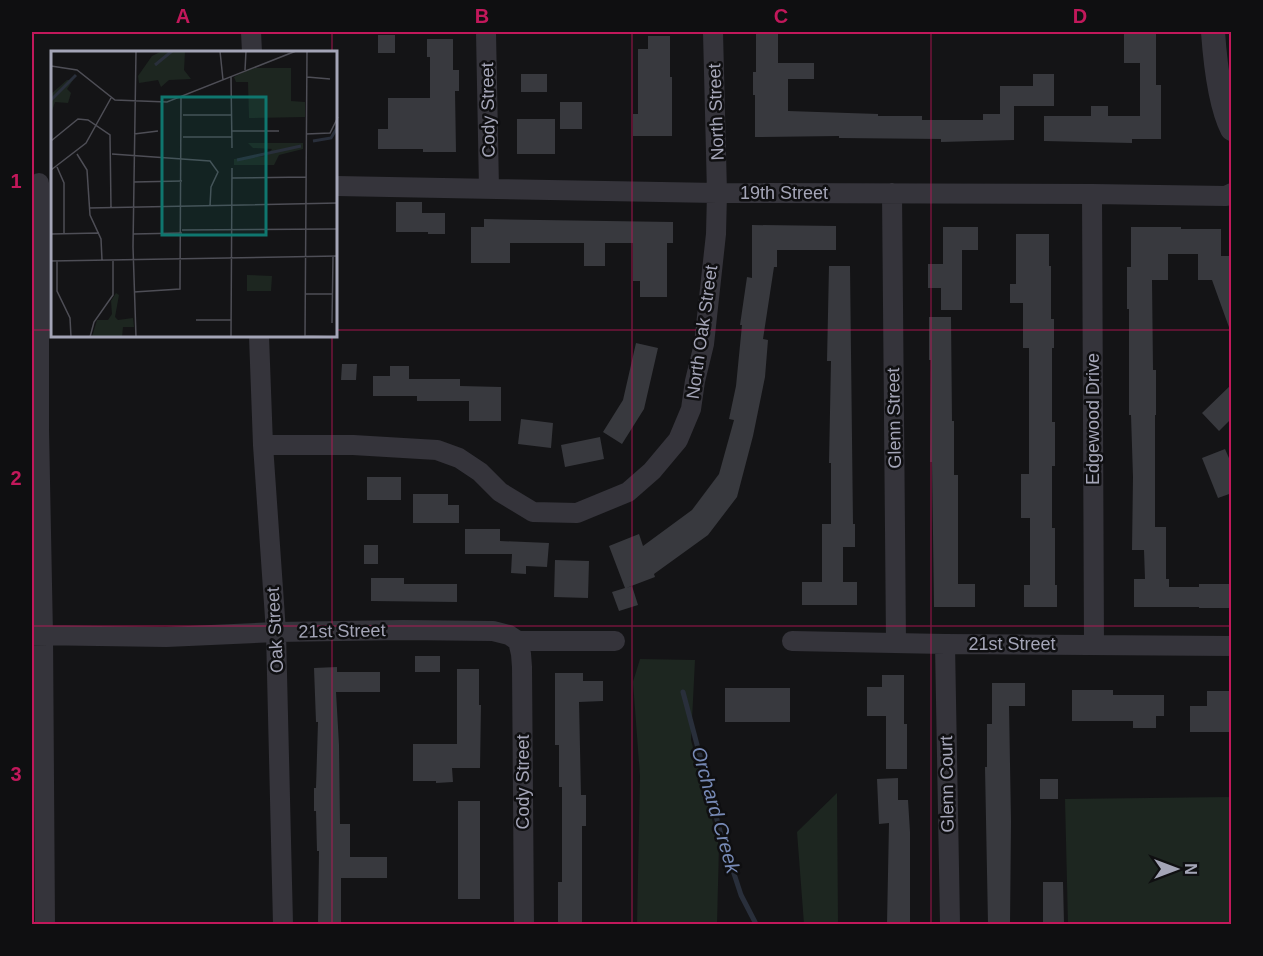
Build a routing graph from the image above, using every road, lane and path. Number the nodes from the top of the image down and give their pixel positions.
1 (251, 32) edge
2 (486, 32) edge
3 (713, 32) edge
4 (1213, 32) edge
5 (252, 51) edge
6 (1232, 129) edge
7 (41, 183) edge
8 (338, 186) edge
9 (489, 189) junction
10 (717, 193) junction
11 (892, 193) junction
12 (1232, 193) edge
13 (1092, 194) junction
14 (259, 338) edge
15 (263, 446) junction
16 (276, 632) junction
17 (37, 635) edge
18 (518, 641) junction
19 (615, 641) dead end
20 (792, 641) dead end
21 (896, 642) junction
22 (945, 644) junction
23 (1094, 645) junction
24 (1232, 646) edge
25 (45, 924) edge
26 (283, 924) edge
27 (524, 924) edge
28 (950, 924) edge

1 - 5 street
2 - 9 street, Cody Street
3 - 10 street, North Street
4 - 6 street
7 - 17 street
8 - 9 street, 19th Street
9 - 10 street, 19th Street
10 - 11 street, 19th Street
10 - 15 street, North Oak Street
11 - 13 street, 19th Street
11 - 21 street, Glenn Street
12 - 13 street, 19th Street
13 - 23 street, Edgewood Drive
14 - 15 street, Oak Street
15 - 16 street, Oak Street
16 - 17 street, 21st Street
16 - 18 street, 21st Street
16 - 26 street, Oak Street
17 - 25 street
18 - 19 street, 21st Street
18 - 27 street, Cody Street
20 - 21 street, 21st Street
21 - 22 street, 21st Street
22 - 23 street, 21st Street
22 - 28 street, Glenn Court
23 - 24 street, 21st Street

